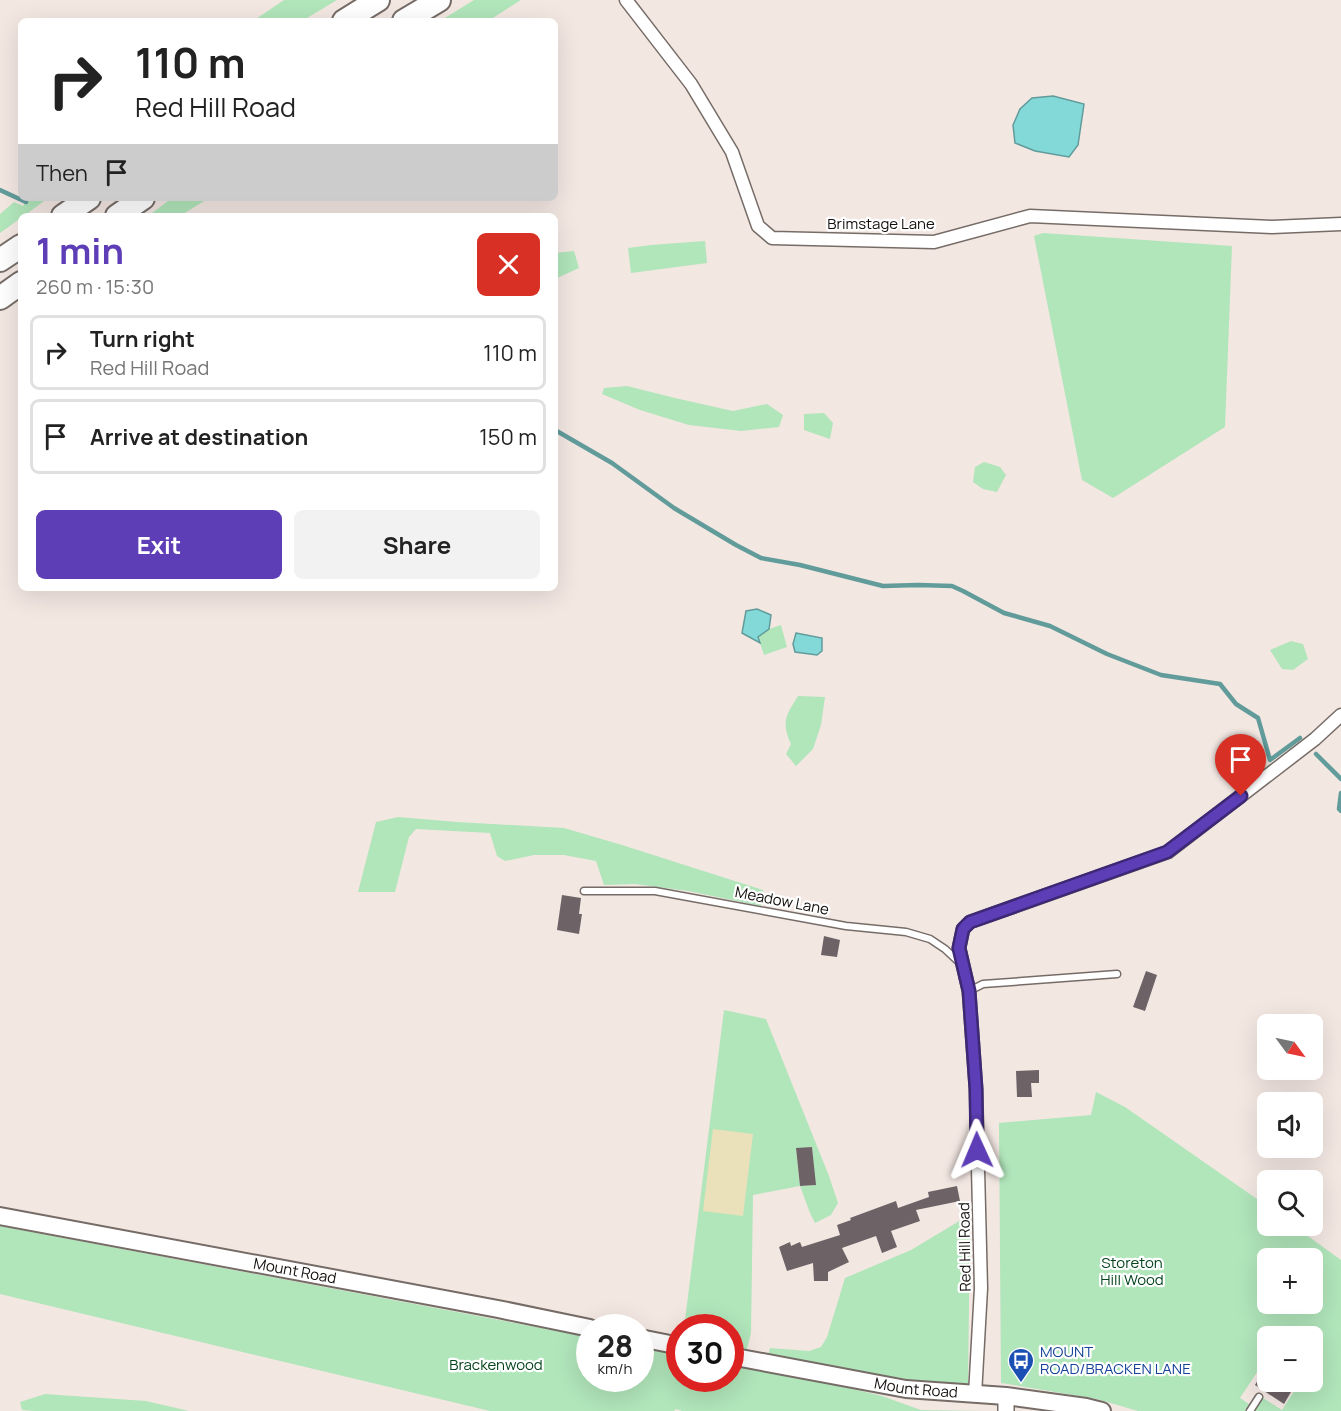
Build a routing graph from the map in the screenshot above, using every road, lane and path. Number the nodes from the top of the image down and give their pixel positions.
1 (378, 0) edge
2 (439, 0) edge
3 (631, 2) edge
4 (349, 18) edge
5 (409, 18) edge
6 (85, 201) edge
7 (139, 201) edge
8 (67, 213) edge
9 (121, 213) edge
10 (1341, 224) edge
11 (18, 248) edge
12 (0, 260) edge
13 (18, 285) edge
14 (0, 298) edge
15 (1341, 715) edge
16 (584, 891) dead end
17 (964, 967) junction
18 (1117, 974) dead end
19 (969, 991) junction
20 (0, 1215) edge
21 (576, 1325) edge
22 (744, 1359) edge
23 (975, 1395) junction
24 (1259, 1397) dead end
25 (1006, 1404) edge
26 (1102, 1411) edge
27 (1250, 1411) edge

1 - 4 highway
2 - 5 highway
3 - 10 street, Brimstage Lane
6 - 8 highway
7 - 9 highway
11 - 12 highway
13 - 14 highway
15 - 17 street, Red Hill Road
16 - 17 lane, Meadow Lane
17 - 19 street, Red Hill Road
18 - 19 lane
19 - 23 street, Red Hill Road
20 - 21 main road, Mount Road
22 - 23 main road, Mount Road
23 - 25 main road, Mount Road
24 - 27 lane
25 - 26 main road, Mount Road

